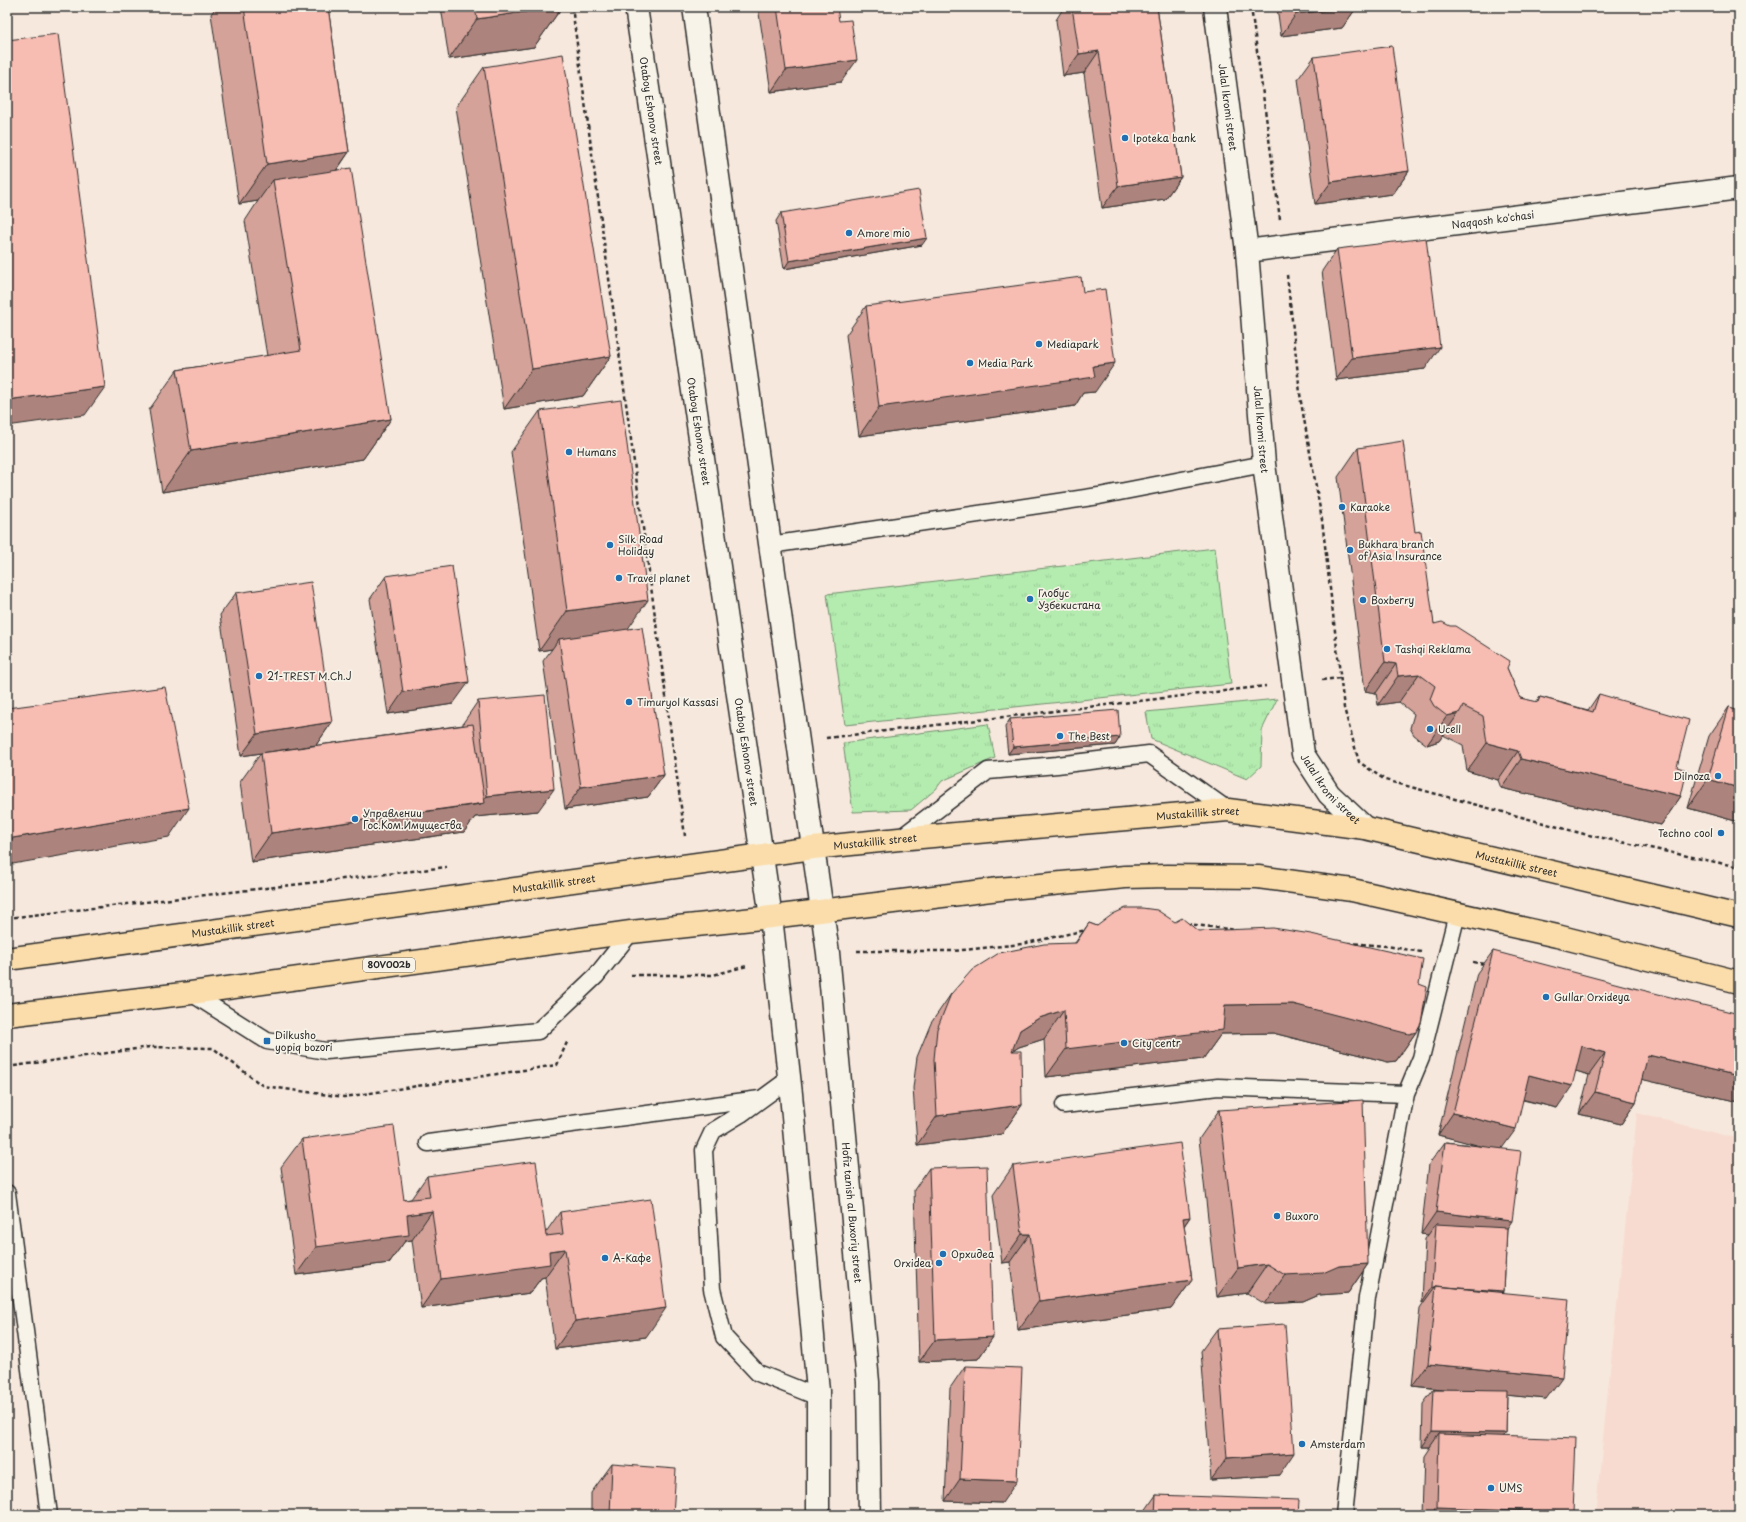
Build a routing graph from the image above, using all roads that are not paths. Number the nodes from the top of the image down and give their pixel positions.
1 (636, 7) edge
2 (694, 7) edge
3 (1215, 7) edge
4 (1739, 188) edge
5 (1247, 251) junction
6 (1264, 464) junction
7 (770, 545) junction
8 (1228, 810) junction
9 (1365, 828) junction
10 (899, 839) junction
11 (813, 848) junction
12 (762, 855) junction
13 (823, 911) junction
14 (1457, 914) junction
15 (1739, 916) edge
16 (771, 917) junction
17 (631, 932) junction
18 (7, 959) edge
19 (1739, 982) edge
20 (191, 993) junction
21 (7, 1015) edge
22 (789, 1079) junction
23 (1406, 1094) junction
24 (761, 1099) junction
25 (1064, 1105) dead end
26 (428, 1143) dead end
27 (7, 1193) edge
28 (818, 1397) junction
29 (49, 1515) edge
30 (818, 1515) edge
31 (870, 1515) edge
32 (1344, 1515) edge

1 - 12 street, Otaboy Eshonov street
2 - 7 street
3 - 5 street, Jalal Ikromi street
4 - 5 street, Naqqosh ko'chasi
5 - 6 street, Jalal Ikromi street
6 - 7 lane
6 - 9 street, Jalal Ikromi street
7 - 11 street
8 - 9 main road, Mustakillik street
8 - 10 main road, Mustakillik street
8 - 10 lane
9 - 15 main road, Mustakillik street
10 - 11 main road, Mustakillik street
11 - 12 main road, Mustakillik street
11 - 13 street, Hofiz tanish al Buxoriy street
12 - 16 street, Otaboy Eshonov street
12 - 18 main road, Mustakillik street
13 - 14 main road
13 - 16 main road
13 - 31 street, Hofiz tanish al Buxoriy street
14 - 19 main road
14 - 23 lane
16 - 17 main road, 80V002b
16 - 22 street
17 - 20 main road, 80V002b
17 - 20 lane
20 - 21 main road, 80V002b
22 - 24 lane
22 - 28 street
23 - 25 lane
23 - 32 lane
24 - 26 lane
24 - 28 lane
27 - 29 lane
28 - 30 street

